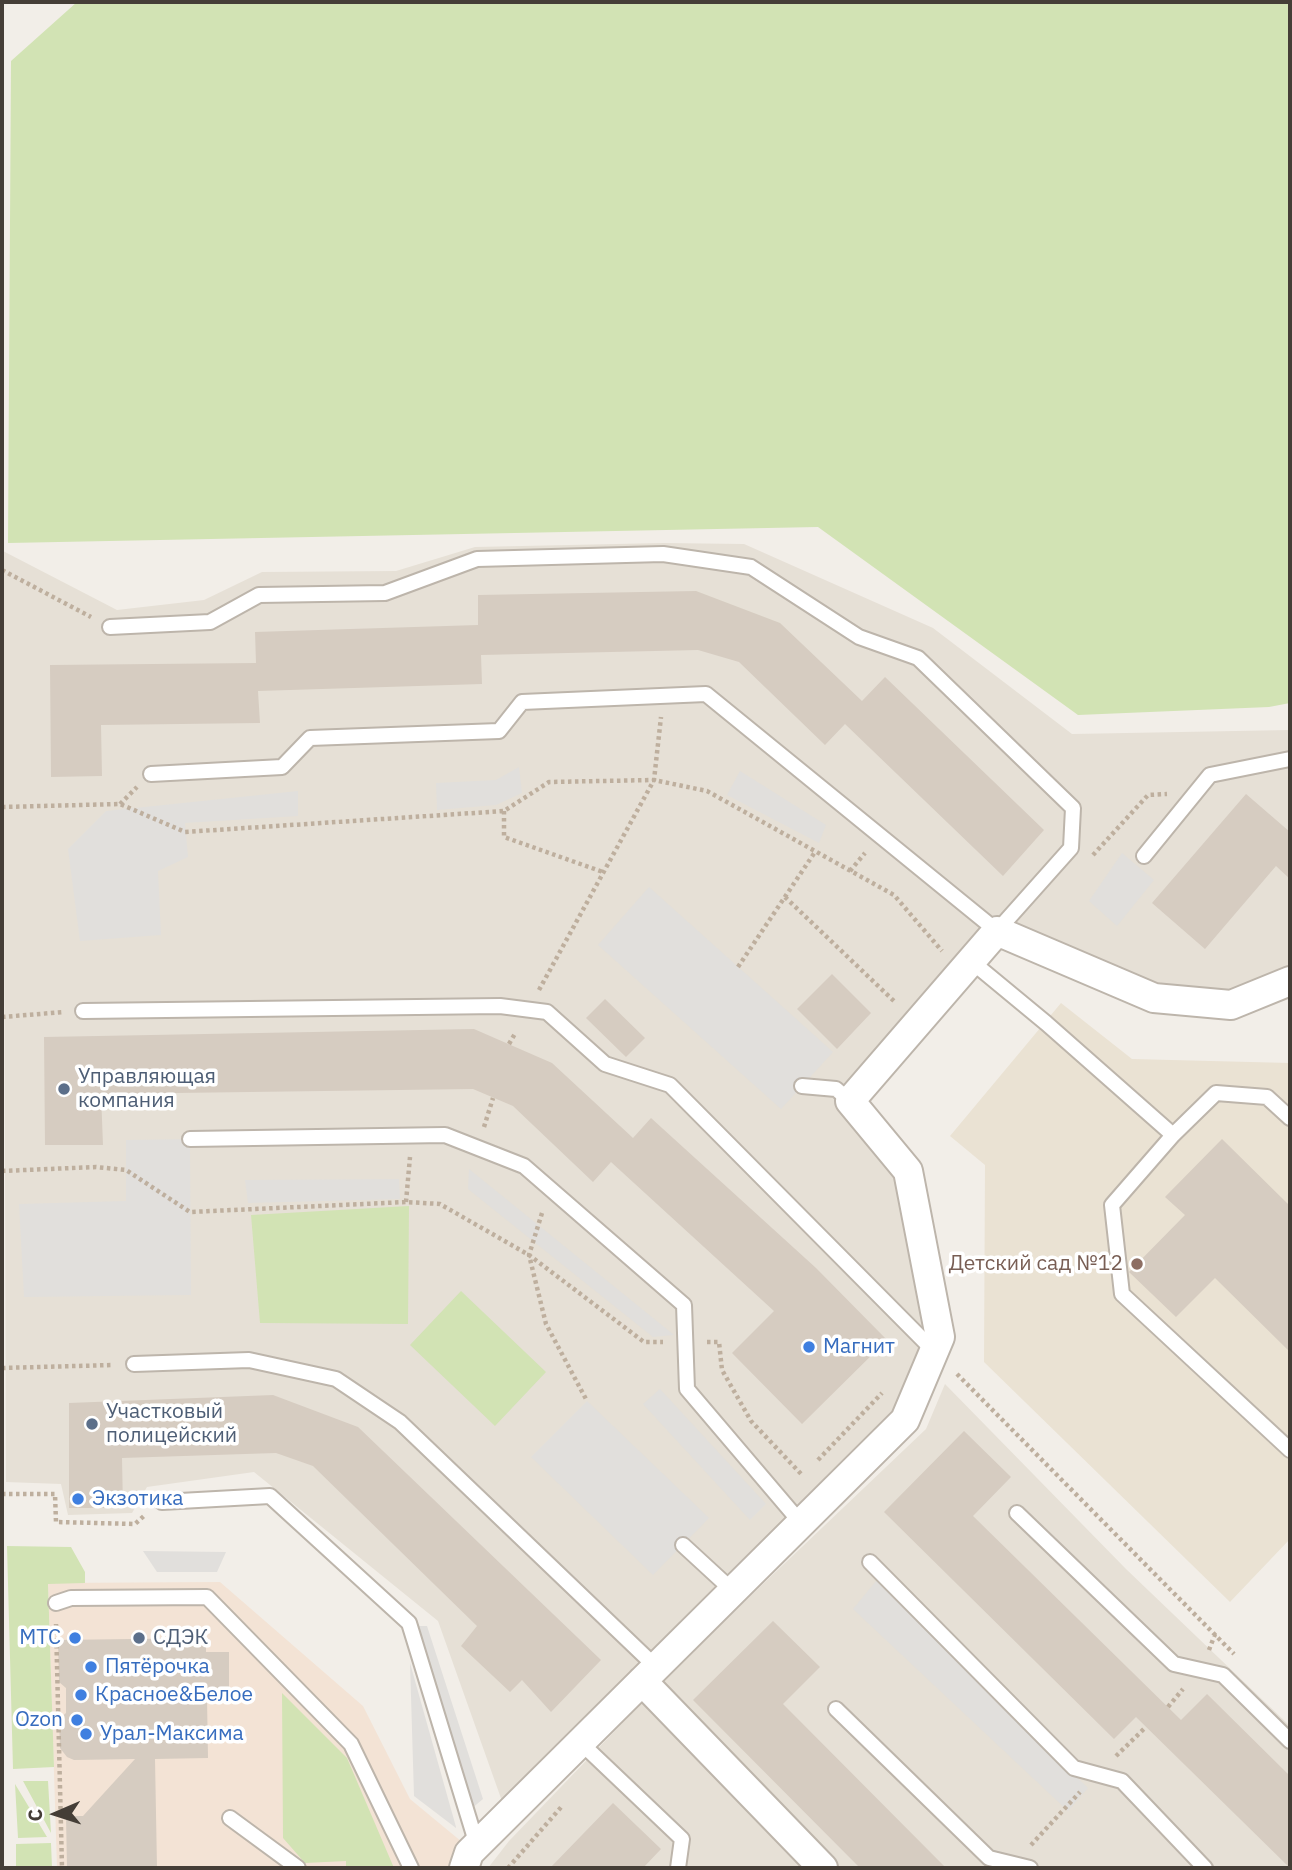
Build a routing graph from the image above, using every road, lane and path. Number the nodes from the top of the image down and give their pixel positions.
1 (2, 570) edge
2 (110, 627) joint
3 (663, 695) junction
4 (1290, 759) edge
5 (151, 774) dead end
6 (654, 780) junction
7 (2, 807) edge
8 (504, 811) junction
9 (815, 852) junction
10 (1144, 856) dead end
11 (603, 872) junction
12 (785, 897) junction
13 (997, 931) junction
14 (958, 957) junction
15 (738, 967) dead end
16 (1290, 982) edge
17 (898, 1004) dead end
18 (528, 1010) junction
19 (83, 1011) joint
20 (2, 1017) edge
21 (509, 1044) dead end
22 (802, 1086) dead end
23 (493, 1098) dead end
24 (850, 1101) junction
25 (1290, 1118) edge
26 (412, 1135) junction
27 (1173, 1135) junction
28 (190, 1139) dead end
29 (478, 1148) junction
30 (2, 1171) edge
31 (550, 1188) junction
32 (406, 1202) junction
33 (529, 1255) junction
34 (685, 1343) junction
35 (934, 1351) junction
36 (134, 1364) joint
37 (2, 1368) edge
38 (888, 1387) dead end
39 (587, 1401) dead end
40 (1290, 1450) edge
41 (803, 1476) junction
42 (2, 1494) edge
43 (781, 1500) junction
44 (162, 1502) joint
45 (1017, 1513) dead end
46 (801, 1523) junction
47 (683, 1545) dead end
48 (870, 1562) dead end
49 (733, 1591) junction
50 (56, 1602) joint
51 (1243, 1663) dead end
52 (649, 1674) junction
53 (836, 1709) dead end
54 (1146, 1727) dead end
55 (1290, 1741) edge
56 (580, 1742) junction
57 (1097, 1774) junction
58 (230, 1818) dead end
59 (470, 1857) edge
60 (1013, 1864) junction
61 (62, 1868) edge
62 (298, 1868) edge
63 (411, 1868) edge
64 (678, 1868) edge
65 (823, 1868) edge
66 (1030, 1868) edge
67 (1205, 1868) edge

1 - 2 path
2 - 13 lane
3 - 5 lane
3 - 6 path
3 - 13 lane
4 - 10 lane
6 - 8 path
6 - 9 path
6 - 11 path
7 - 8 path
8 - 11 path
9 - 12 path
9 - 14 path
11 - 18 path
12 - 15 path
12 - 17 path
13 - 14 street
13 - 16 street
14 - 24 street
14 - 27 lane
18 - 19 lane
18 - 21 path
18 - 35 lane
19 - 20 path
22 - 24 lane
23 - 29 path
24 - 35 street
25 - 27 lane
26 - 28 lane
26 - 29 lane
26 - 32 path
27 - 40 lane
29 - 31 lane
30 - 32 path
31 - 33 path
31 - 34 lane
32 - 33 path
33 - 34 path
33 - 39 path
34 - 41 path
34 - 43 lane
35 - 46 street
35 - 51 path
36 - 37 path
36 - 52 lane
38 - 41 path
41 - 43 path
42 - 44 path
43 - 46 lane
44 - 59 lane
45 - 55 lane
46 - 49 street
47 - 49 lane
48 - 57 lane
49 - 52 street
50 - 61 path
50 - 63 lane
52 - 56 street
52 - 65 street
53 - 60 lane
54 - 57 path
56 - 59 street
56 - 64 lane
57 - 60 path
57 - 67 lane
58 - 62 lane
60 - 66 lane

